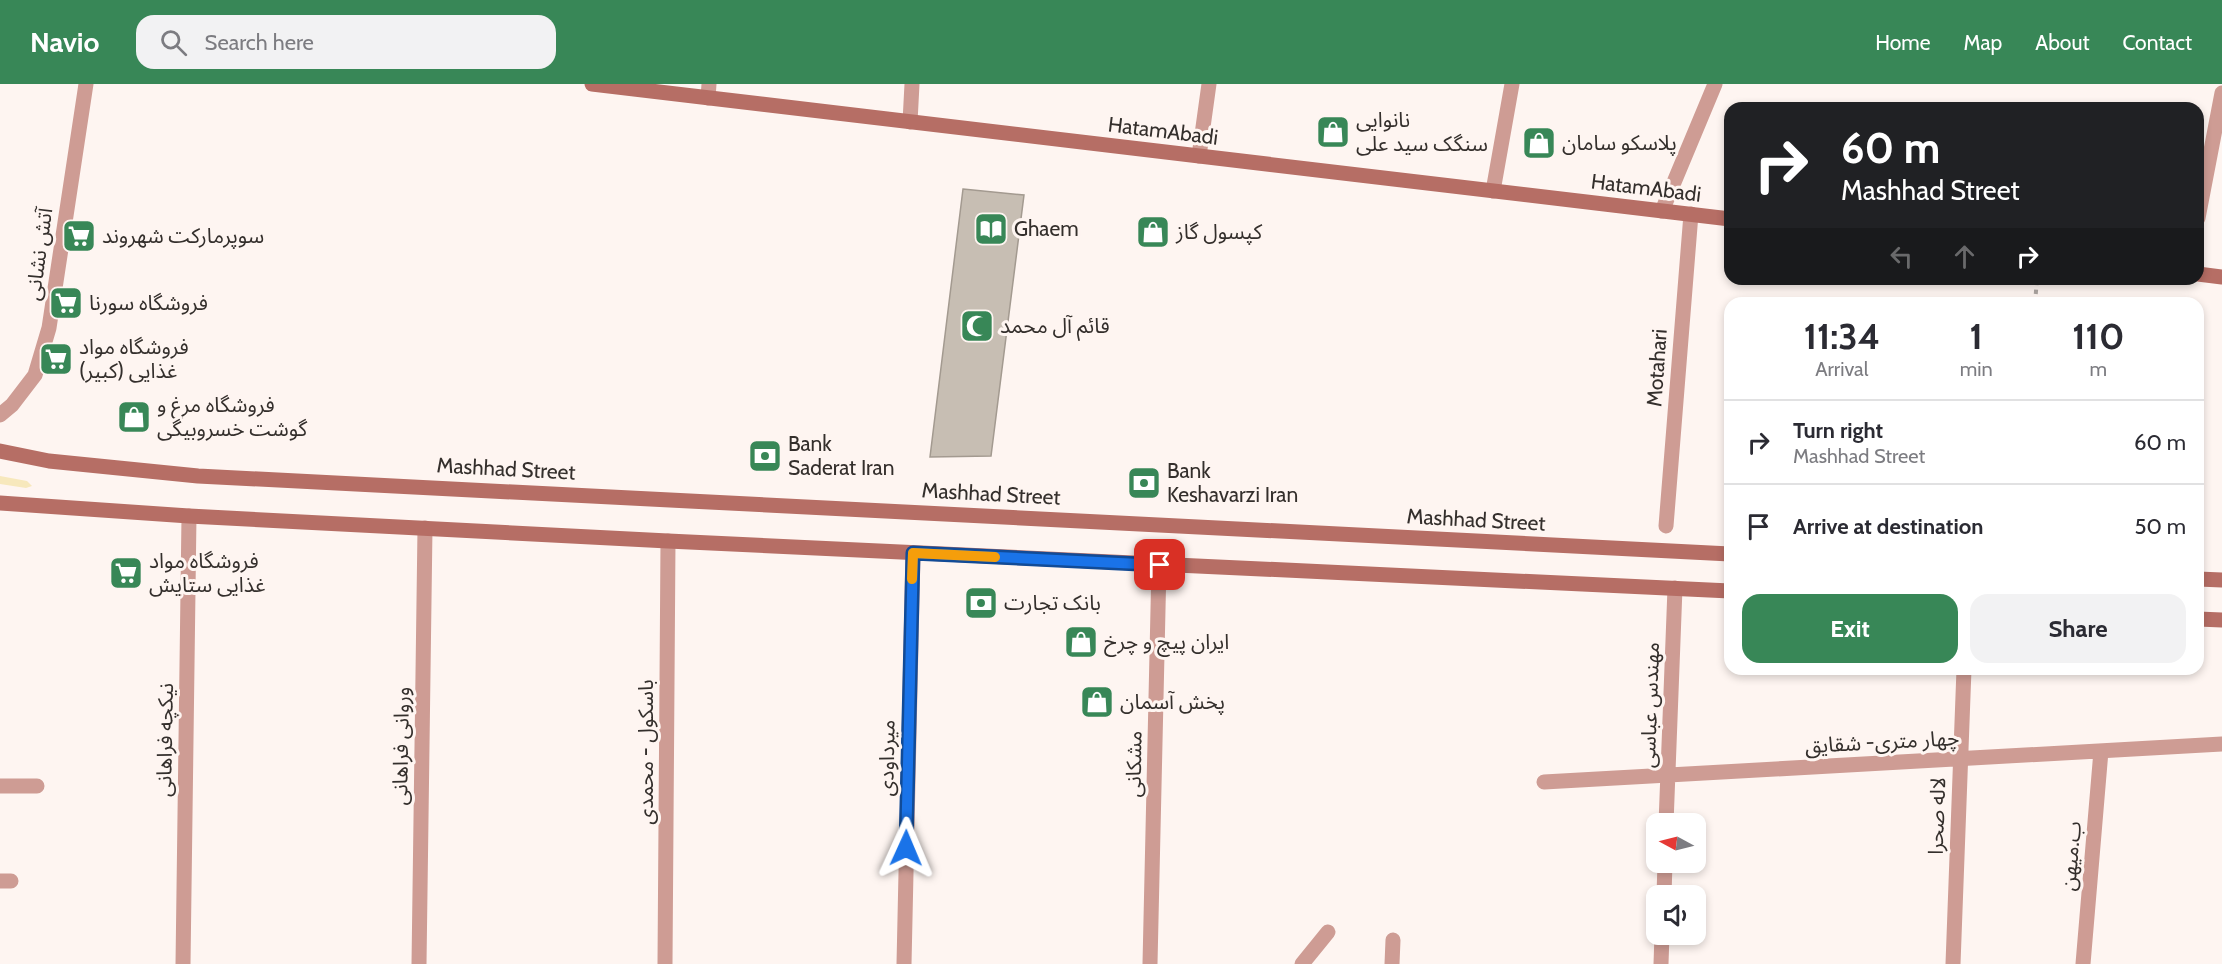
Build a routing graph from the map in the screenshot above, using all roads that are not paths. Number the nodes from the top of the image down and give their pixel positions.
1 (86, 84) edge
2 (592, 84) edge
3 (912, 84) edge
4 (1209, 84) edge
5 (1512, 84) edge
6 (1715, 84) edge
7 (709, 91) edge
8 (2222, 93) edge
9 (910, 122) junction
10 (1199, 156) junction
11 (2204, 187) edge
12 (1493, 191) junction
13 (1662, 211) junction
14 (1690, 214) junction
15 (1724, 218) edge
16 (2204, 275) edge
17 (2222, 277) edge
18 (0, 415) edge
19 (0, 451) edge
20 (0, 503) edge
21 (189, 516) junction
22 (1666, 526) dead end
23 (425, 528) junction
24 (668, 541) junction
25 (913, 553) junction
26 (1724, 554) edge
27 (1160, 565) junction
28 (2204, 579) edge
29 (2222, 580) edge
30 (1675, 588) junction
31 (1724, 591) edge
32 (2204, 619) edge
33 (2222, 620) edge
34 (1964, 675) edge
35 (2222, 744) edge
36 (2101, 751) junction
37 (1960, 759) junction
38 (1668, 775) junction
39 (1544, 782) dead end
40 (0, 786) edge
41 (37, 786) dead end
42 (1666, 813) edge
43 (1328, 932) dead end
44 (1393, 940) dead end
45 (1662, 945) edge
46 (183, 964) edge
47 (419, 964) edge
48 (665, 964) edge
49 (904, 964) edge
50 (1150, 964) edge
51 (1302, 964) edge
52 (1392, 964) edge
53 (1661, 964) edge
54 (1953, 964) edge
55 (2083, 964) edge

1 - 18 street, آتش نشانی
2 - 7 main road, HatamAbadi
3 - 9 street
4 - 10 street
5 - 12 street
6 - 13 street
7 - 9 main road, HatamAbadi
8 - 11 street
9 - 10 main road, HatamAbadi
10 - 12 main road, HatamAbadi
12 - 13 main road, HatamAbadi
13 - 14 main road, HatamAbadi
14 - 15 main road, HatamAbadi
14 - 22 street, Motahari
16 - 17 main road
19 - 26 main road, Mashhad Street
20 - 21 main road
21 - 23 main road
21 - 46 street, نیکچه فراهانی
23 - 24 main road
23 - 47 street, وروانی فراهانی
24 - 25 main road
24 - 48 street, باسکول - محمدی
25 - 27 main road
25 - 49 street, میرداودی
27 - 30 main road
27 - 50 street, مشکانی
28 - 29 main road
30 - 31 main road
30 - 38 street, مهندس عباسی
32 - 33 main road
34 - 37 street, لاله صحرا
35 - 36 street, چهار متری- شقایق
36 - 37 street, چهار متری- شقایق
36 - 55 street, ب.میهن
37 - 38 street, چهار متری- شقایق
37 - 54 street, لاله صحرا
38 - 39 street, چهار متری- شقایق
38 - 42 street, مهندس عباسی
40 - 41 street
43 - 51 street
44 - 52 street
45 - 53 street

